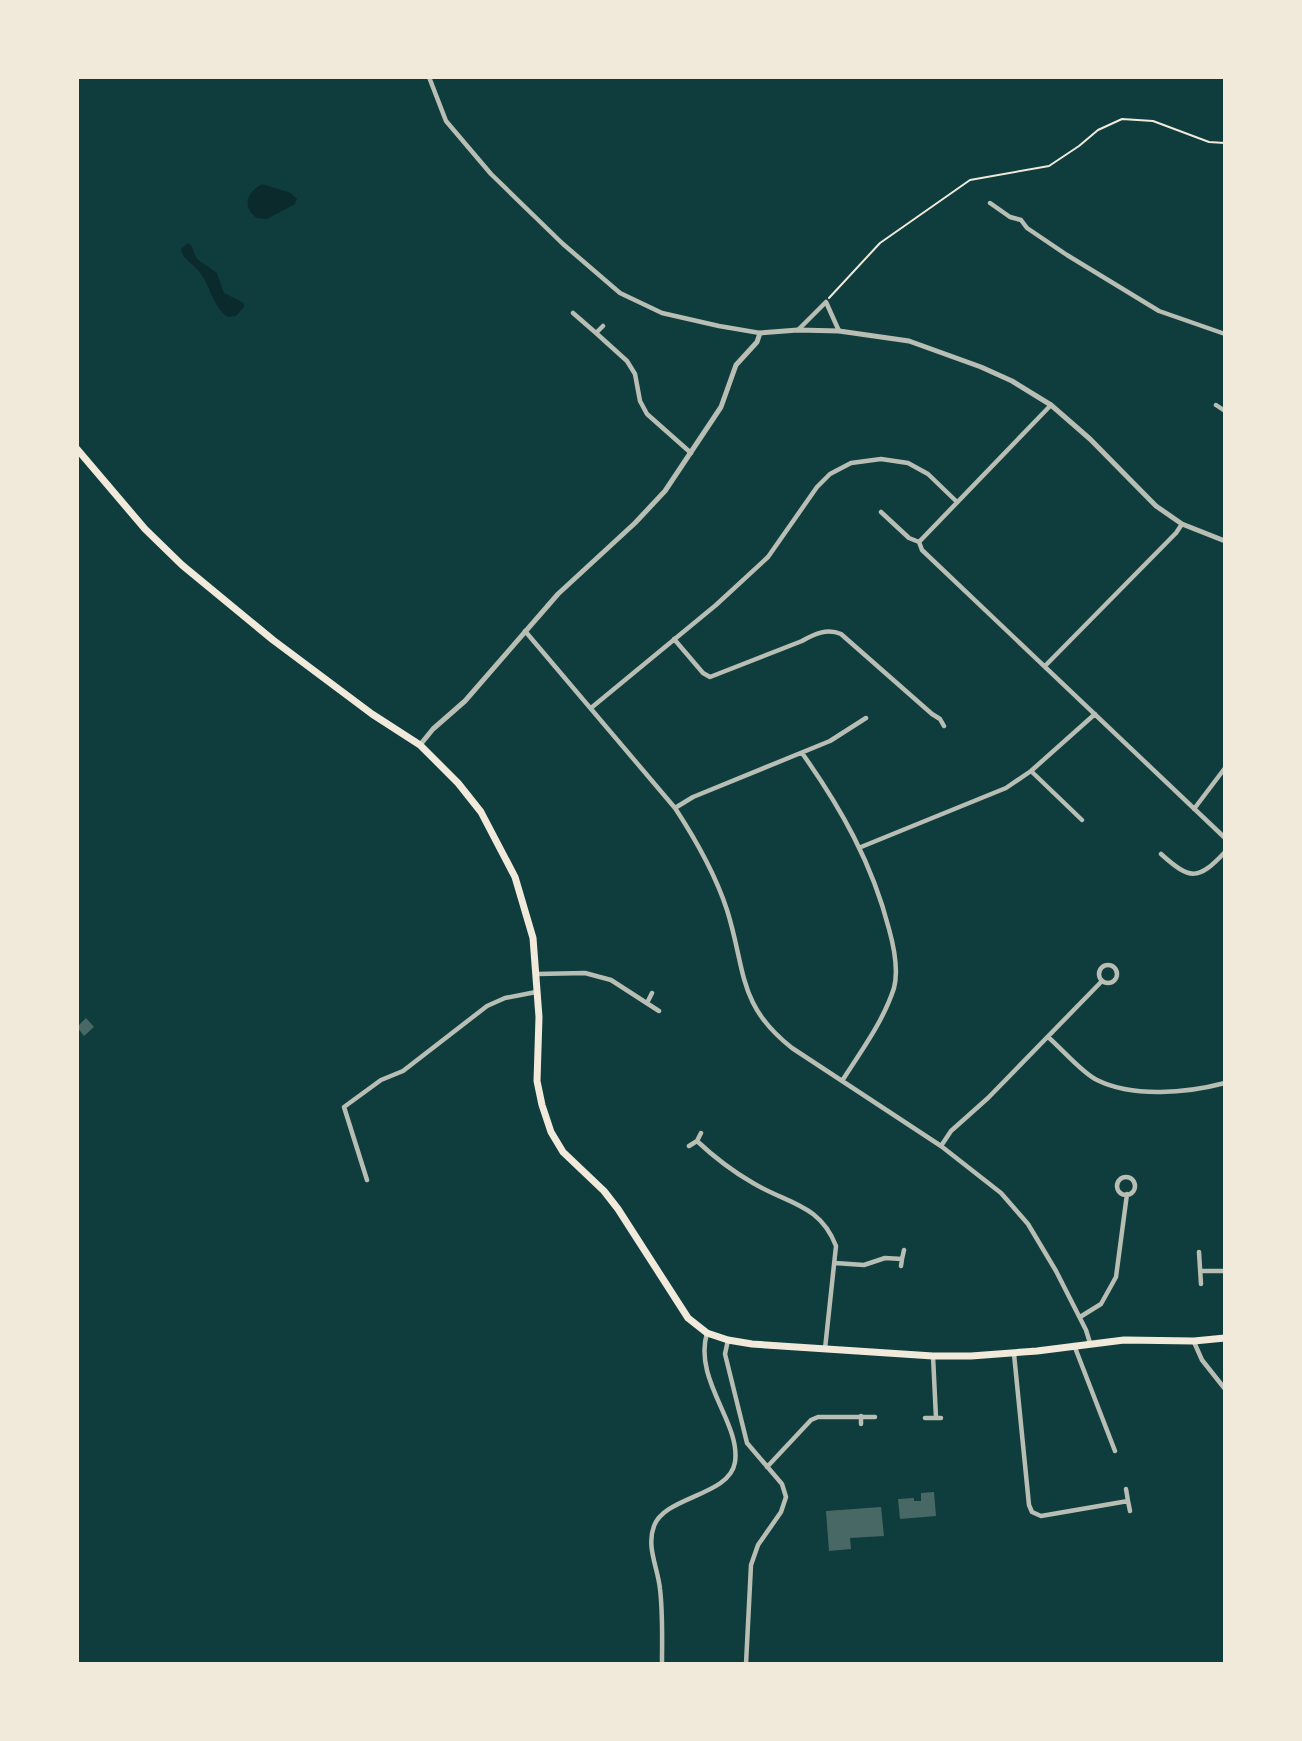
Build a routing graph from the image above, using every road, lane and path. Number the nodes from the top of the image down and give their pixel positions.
1 (429, 77) edge
2 (1225, 143) edge
3 (990, 203) dead end
4 (826, 302) junction
5 (573, 313) dead end
6 (603, 326) dead end
7 (798, 330) junction
8 (839, 331) junction
9 (596, 333) junction
10 (761, 333) junction
11 (1225, 334) edge
12 (1051, 405) junction
13 (1216, 405) dead end
14 (1225, 411) edge
15 (77, 449) edge
16 (692, 453) junction
17 (956, 501) junction
18 (881, 512) dead end
19 (1182, 524) junction
20 (1225, 541) edge
21 (919, 542) junction
22 (525, 631) junction
23 (674, 639) junction
24 (1045, 666) junction
25 (591, 708) junction
26 (1095, 714) junction
27 (866, 718) dead end
28 (944, 726) dead end
29 (420, 745) junction
30 (802, 752) junction
31 (1225, 768) edge
32 (1031, 771) junction
33 (675, 808) junction
34 (1194, 809) junction
35 (1082, 820) dead end
36 (1225, 838) edge
37 (861, 848) junction
38 (1225, 852) edge
39 (1161, 854) dead end
40 (537, 974) junction
41 (1102, 981) junction
42 (537, 992) junction
43 (652, 993) dead end
44 (647, 1003) junction
45 (659, 1011) dead end
46 (1048, 1037) junction
47 (842, 1081) junction
48 (1225, 1083) edge
49 (701, 1133) dead end
50 (697, 1141) junction
51 (689, 1146) dead end
52 (941, 1146) junction
53 (367, 1180) dead end
54 (1127, 1194) dead end
55 (904, 1250) dead end
56 (1199, 1252) dead end
57 (902, 1259) junction
58 (835, 1263) junction
59 (901, 1266) dead end
60 (1202, 1271) junction
61 (1225, 1271) edge
62 (1201, 1284) dead end
63 (1080, 1317) junction
64 (708, 1333) junction
65 (1225, 1338) edge
66 (727, 1340) junction
67 (1194, 1341) junction
68 (1090, 1343) junction
69 (1074, 1345) junction
70 (825, 1349) junction
71 (1014, 1353) junction
72 (933, 1356) junction
73 (1225, 1388) edge
74 (861, 1416) junction
75 (875, 1417) dead end
76 (925, 1418) dead end
77 (861, 1424) dead end
78 (747, 1443) junction
79 (734, 1444) junction
80 (1115, 1451) dead end
81 (767, 1467) junction
82 (1126, 1489) dead end
83 (1128, 1501) junction
84 (1130, 1511) dead end
85 (662, 1664) edge
86 (746, 1664) edge

1 - 10 street
2 - 4 path
3 - 11 street
4 - 7 street
4 - 8 street
5 - 9 street
6 - 9 street
7 - 8 street
7 - 10 street
8 - 12 street
9 - 16 street
10 - 16 street
12 - 17 street
12 - 19 street
13 - 14 street
15 - 29 main road
16 - 22 street
17 - 21 street
17 - 23 street
18 - 21 street
19 - 20 street
19 - 24 street
21 - 24 street
22 - 25 street
22 - 29 street
23 - 25 street
23 - 28 street
24 - 26 street
25 - 33 street
26 - 32 street
26 - 34 street
27 - 30 street
29 - 40 main road
30 - 33 street
30 - 37 street
31 - 34 street
32 - 35 street
32 - 37 street
33 - 47 street
34 - 36 street
37 - 47 street
38 - 39 street
40 - 42 main road
40 - 44 street
41 - 41 street
41 - 46 street
42 - 53 street
42 - 64 main road
43 - 44 street
44 - 45 street
46 - 48 street
46 - 52 street
47 - 52 street
49 - 50 street
50 - 51 street
50 - 58 street
52 - 63 street
54 - 63 street
55 - 57 street
56 - 60 street
57 - 58 street
57 - 59 street
58 - 70 street
60 - 61 street
60 - 62 street
63 - 68 street
64 - 66 main road
64 - 79 street
65 - 67 main road
66 - 70 main road
66 - 78 street
67 - 68 main road
67 - 73 street
68 - 69 main road
69 - 71 main road
69 - 80 street
70 - 72 main road
71 - 72 main road
71 - 83 street
72 - 76 street
74 - 75 street
74 - 77 street
74 - 81 street
78 - 79 street
78 - 81 street
79 - 85 street
81 - 86 street
82 - 83 street
83 - 84 street

